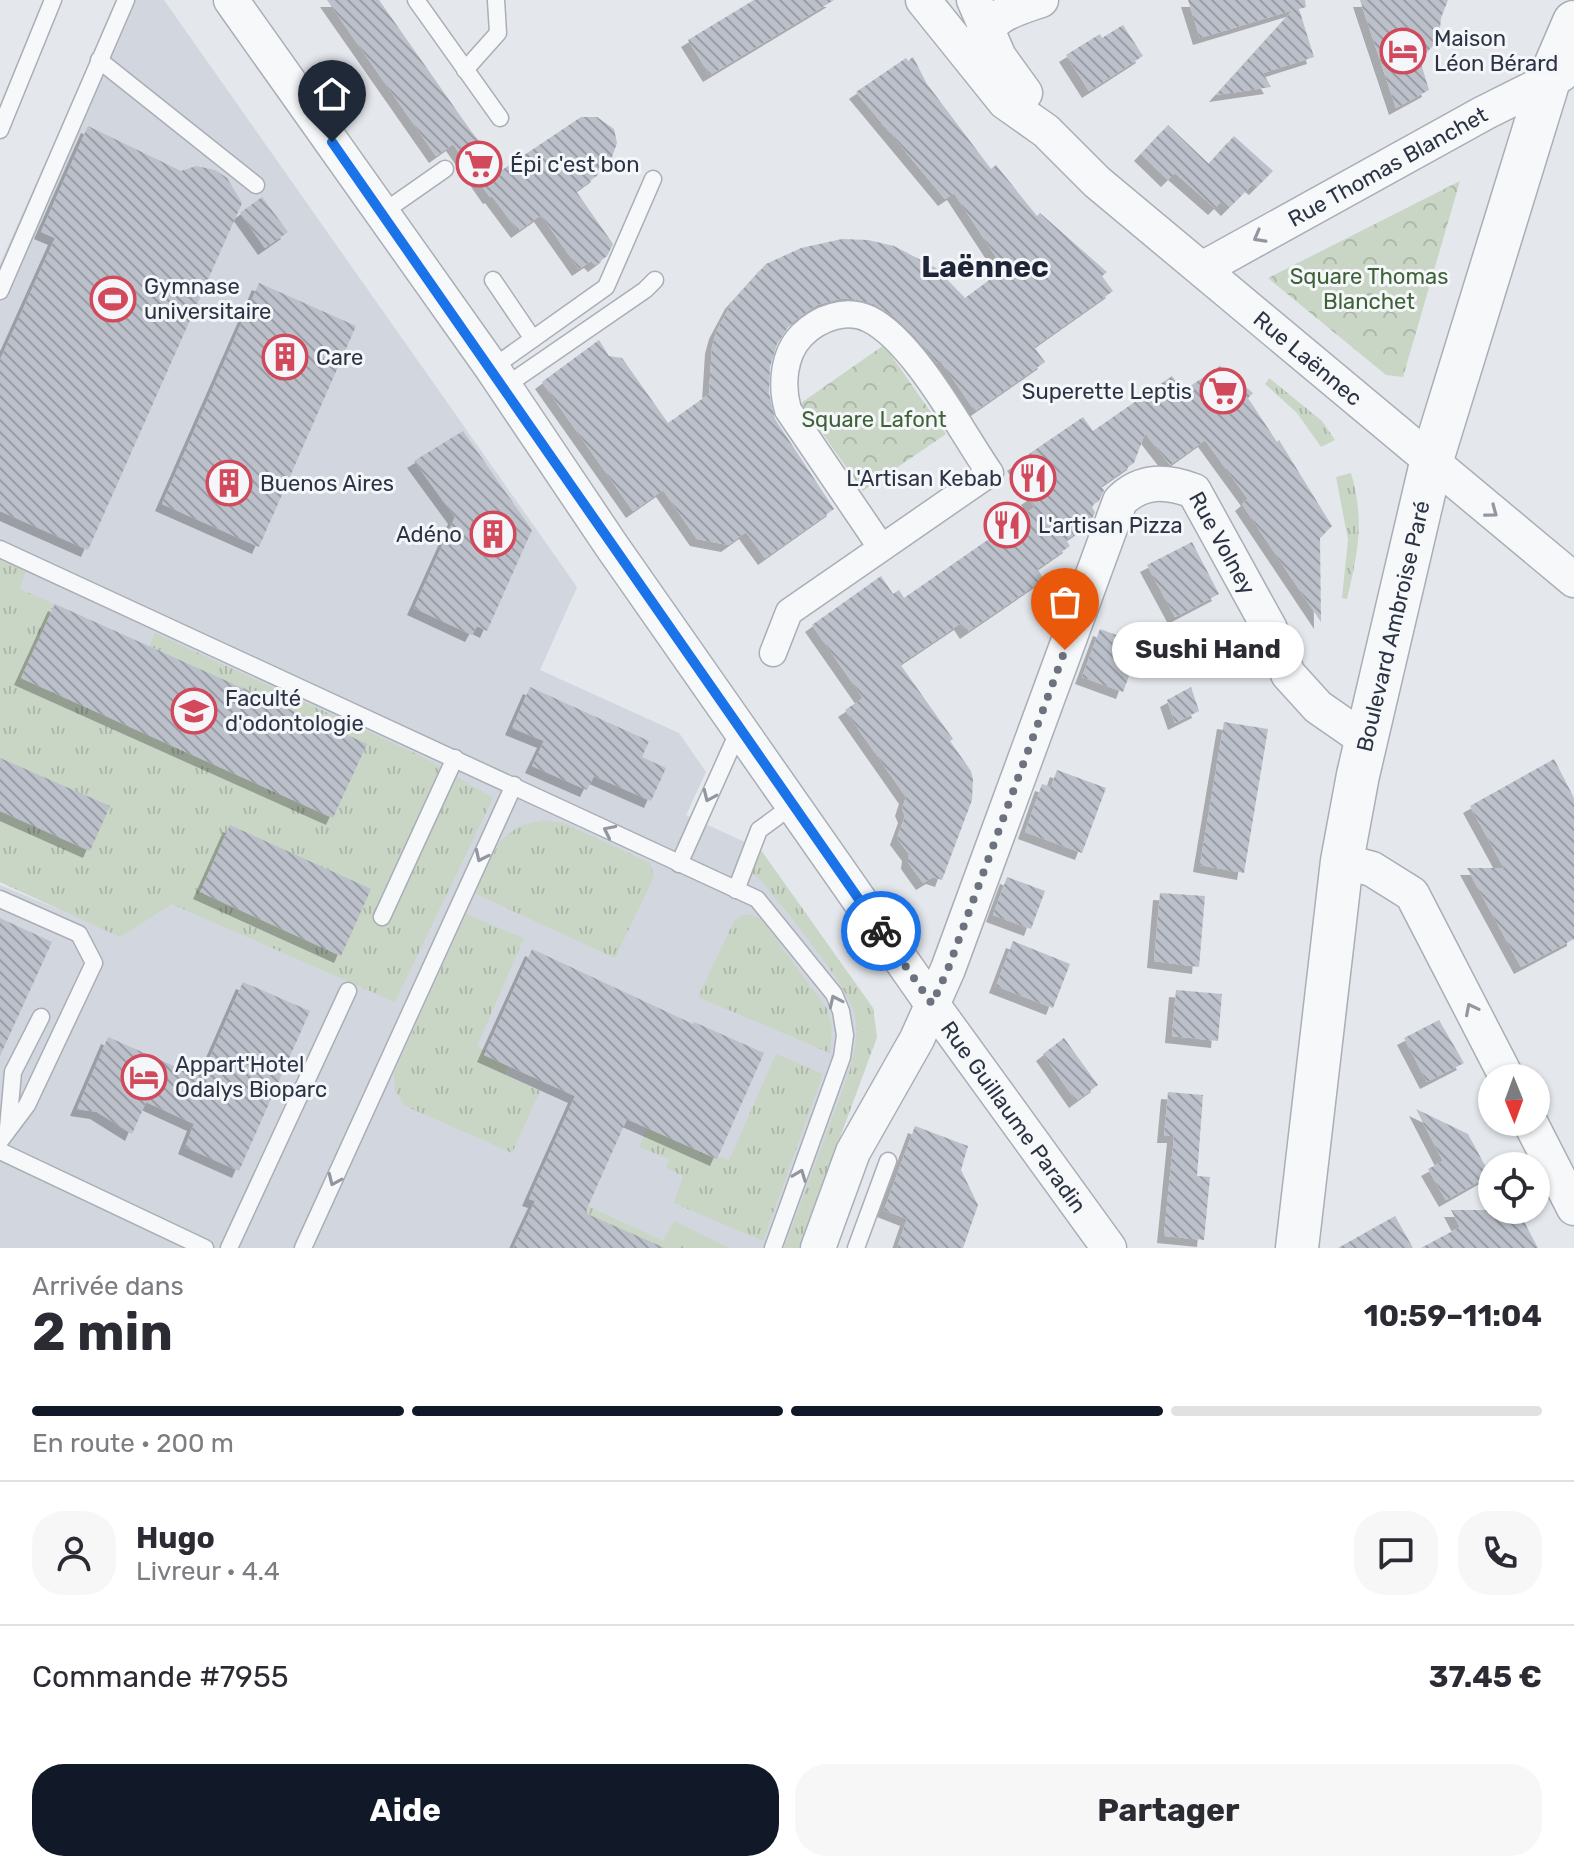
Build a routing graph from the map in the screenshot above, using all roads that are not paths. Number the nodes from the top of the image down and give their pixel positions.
1 (53, 0) edge
2 (126, 0) edge
3 (231, 0) edge
4 (416, 0) edge
5 (496, 0) edge
6 (923, 0) edge
7 (1041, 0) edge
8 (980, 13) edge
9 (1574, 22) edge
10 (99, 60) junction
11 (971, 61) junction
12 (465, 70) junction
13 (1562, 75) edge
14 (500, 118) dead end
15 (0, 130) edge
16 (1046, 131) junction
17 (445, 169) dead end
18 (653, 179) dead end
19 (256, 185) dead end
20 (382, 213) junction
21 (1202, 269) junction
22 (493, 280) dead end
23 (655, 280) dead end
24 (0, 291) edge
25 (533, 339) junction
26 (498, 378) junction
27 (1431, 463) junction
28 (881, 547) junction
29 (0, 549) edge
30 (1574, 580) edge
31 (773, 653) dead end
32 (740, 729) junction
33 (1367, 741) junction
34 (455, 758) junction
35 (514, 785) junction
36 (793, 805) junction
37 (1342, 861) junction
38 (679, 864) junction
39 (736, 890) junction
40 (0, 899) edge
41 (382, 917) dead end
42 (348, 991) dead end
43 (932, 1004) junction
44 (41, 1017) dead end
45 (1500, 1064) edge
46 (4, 1135) edge
47 (1537, 1136) edge
48 (0, 1151) edge
49 (888, 1161) dead end
50 (1574, 1208) edge
51 (205, 1248) edge
52 (229, 1248) edge
53 (303, 1248) edge
54 (773, 1248) edge
55 (818, 1248) edge
56 (856, 1248) edge
57 (1109, 1248) edge
58 (1297, 1248) edge

1 - 15 lane
2 - 10 lane
3 - 20 street, Rue Guillaume Paradin
4 - 12 lane
5 - 12 lane
6 - 11 street, Rue Laënnec
7 - 8 street
8 - 11 street
8 - 16 street, Rue Laënnec
9 - 13 street, Boulevard Ambroise Paré
10 - 19 lane
10 - 24 lane
11 - 16 street, Rue Laënnec
12 - 14 lane
13 -> 21 street, Rue Thomas Blanchet
13 - 27 street, Boulevard Ambroise Paré
16 - 21 street, Rue Laënnec
17 - 20 lane
18 - 25 lane
20 - 26 street, Rue Guillaume Paradin
21 - 27 street, Rue Laënnec
22 - 25 lane
23 - 26 lane
25 - 26 lane
26 - 32 street, Rue Guillaume Paradin
27 -> 30 street, Rue Laënnec
27 - 33 street, Boulevard Ambroise Paré
28 - 28 street
28 - 31 street
29 - 34 lane
32 - 36 street, Rue Guillaume Paradin
32 -> 38 lane
33 - 37 street, Boulevard Ambroise Paré
33 - 43 street, Rue Volney
34 - 35 lane
34 - 41 lane
38 -> 35 lane
35 -> 53 lane
36 - 39 lane
36 - 43 street, Rue Guillaume Paradin
45 -> 37 street
37 - 58 street, Boulevard Ambroise Paré
38 - 39 lane
54 -> 39 lane
40 - 46 lane
42 - 52 lane
43 - 55 street
43 - 57 street, Rue Guillaume Paradin
44 - 46 lane
47 - 50 street
48 - 51 lane
49 - 56 lane

